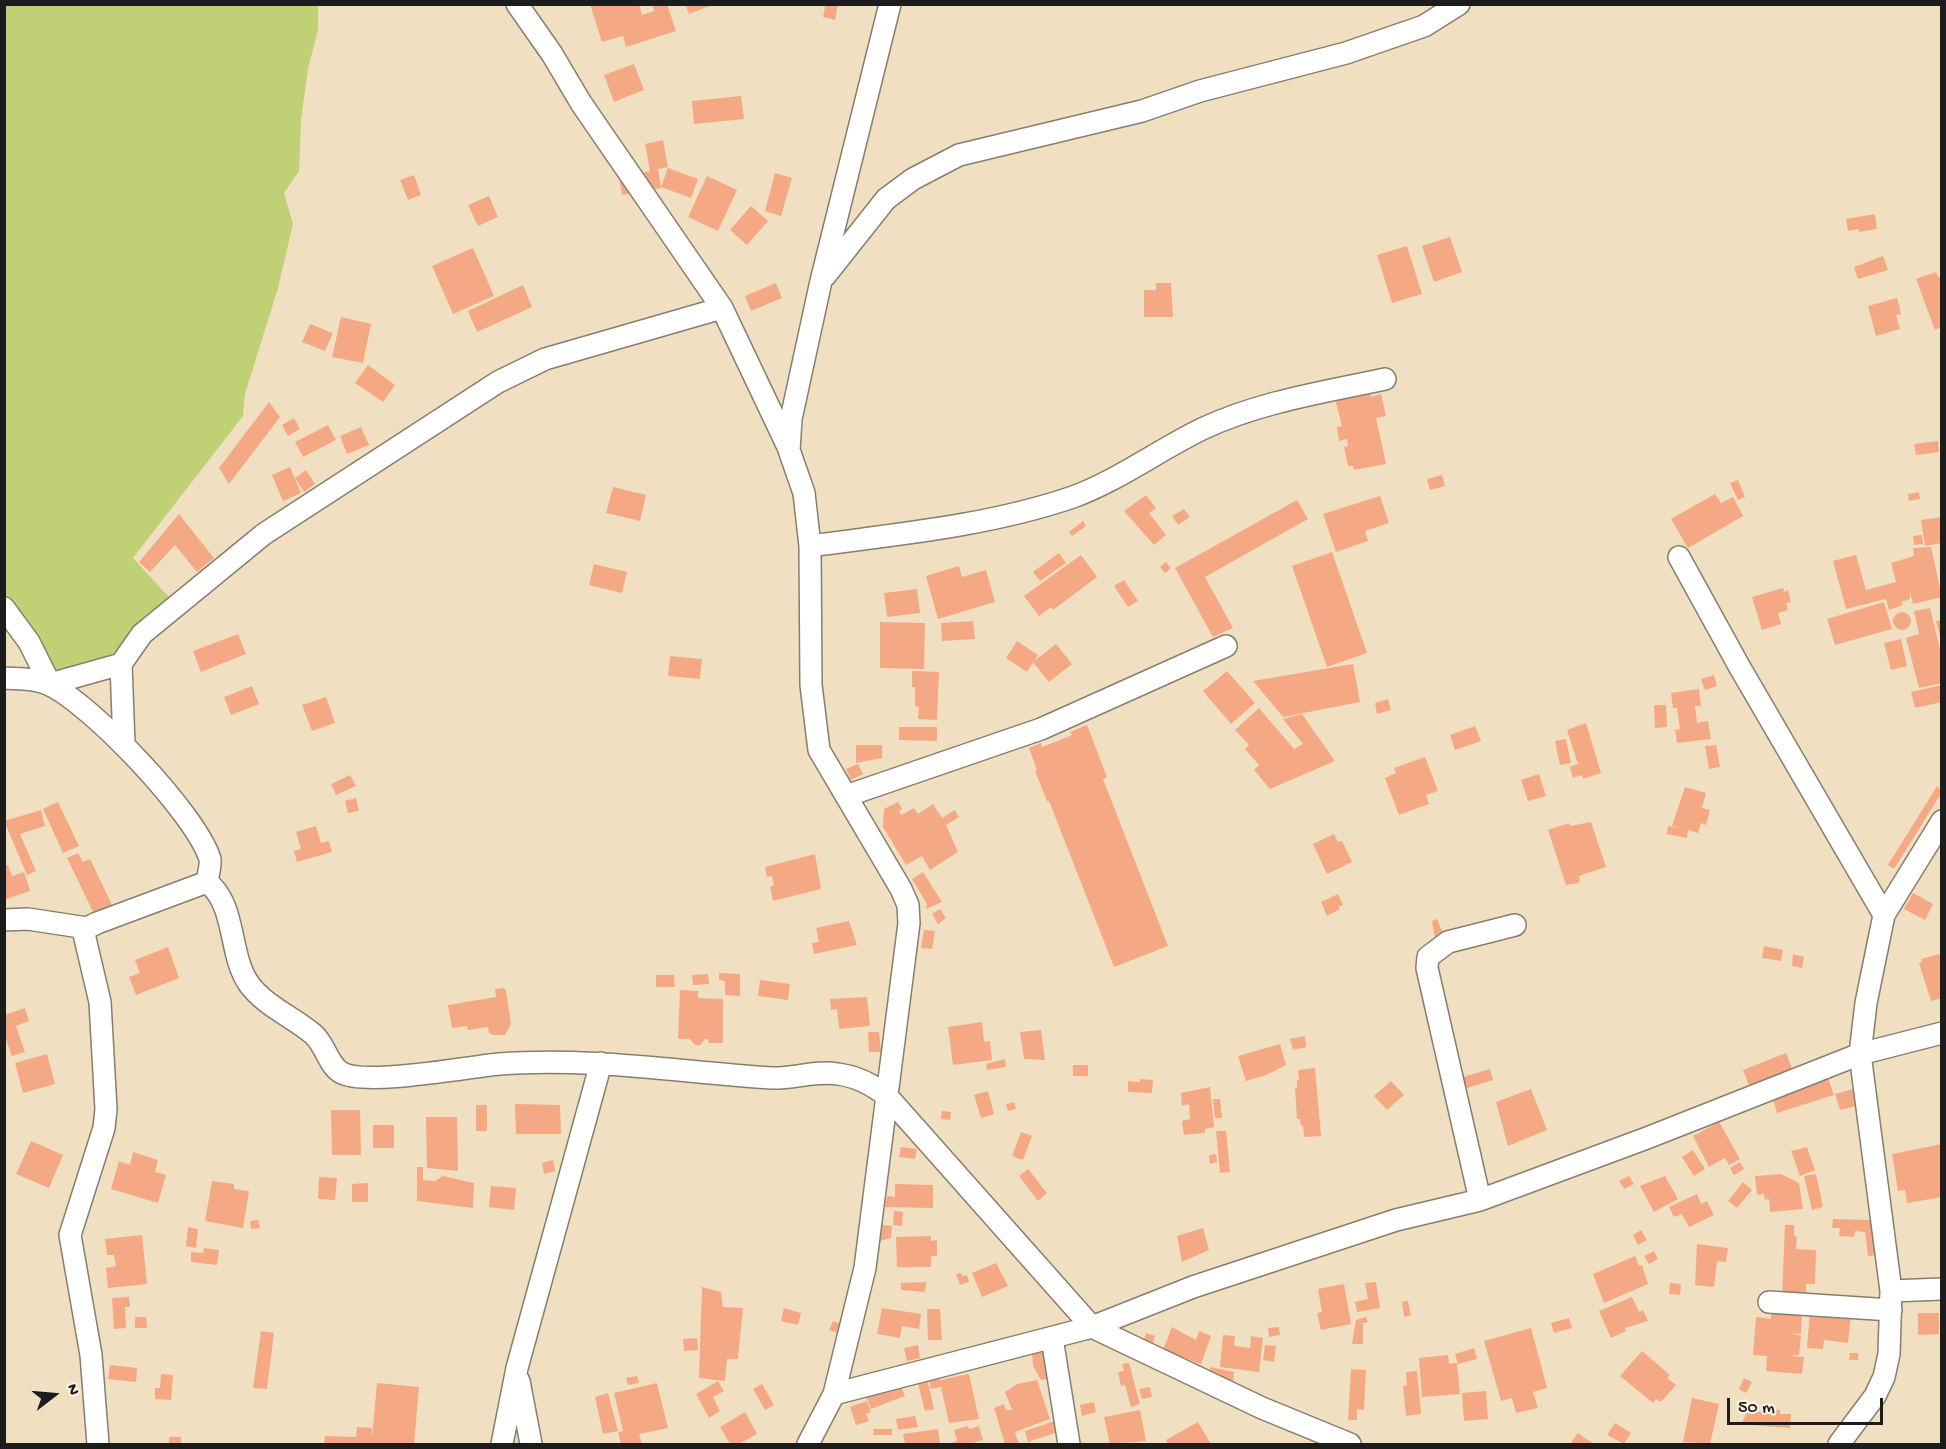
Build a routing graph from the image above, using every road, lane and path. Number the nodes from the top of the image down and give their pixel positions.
1 (517, 4) edge
2 (890, 4) edge
3 (1459, 4) edge
4 (820, 281) junction
5 (722, 308) junction
6 (1385, 379) dead end
7 (789, 450) junction
8 (810, 546) junction
9 (1679, 557) dead end
10 (4, 608) edge
11 (1226, 646) dead end
12 (121, 664) junction
13 (4, 678) edge
14 (50, 684) junction
15 (124, 744) junction
16 (846, 796) junction
17 (1941, 821) edge
18 (207, 882) junction
19 (1884, 915) junction
20 (4, 920) edge
21 (1515, 925) dead end
22 (87, 928) junction
23 (1941, 1033) edge
24 (1860, 1054) junction
25 (601, 1063) junction
26 (887, 1096) junction
27 (1480, 1200) junction
28 (1941, 1289) edge
29 (1891, 1300) junction
30 (1769, 1302) dead end
31 (1092, 1327) junction
32 (1052, 1338) junction
33 (517, 1368) junction
34 (833, 1396) junction
35 (98, 1444) edge
36 (502, 1444) edge
37 (531, 1444) edge
38 (808, 1444) edge
39 (1069, 1444) edge
40 (1350, 1444) edge
41 (1839, 1444) edge

1 - 5 street
2 - 4 street
3 - 4 street
4 - 7 street
5 - 7 street
5 - 12 street
6 - 8 street
7 - 8 street
8 - 16 street
9 - 19 street
10 - 14 street
11 - 16 street
12 - 14 street
12 - 15 street
13 - 14 street
14 - 15 street
15 - 18 street
16 - 26 street
17 - 19 street
18 - 22 street
18 - 25 street
19 - 24 street
20 - 22 street
21 - 27 street
22 - 35 street
23 - 24 street
24 - 27 street
24 - 29 street
25 - 26 street
25 - 33 street
26 - 31 street
26 - 34 street
27 - 31 street
28 - 29 street
29 - 30 street
29 - 41 street
31 - 32 street
31 - 34 street
31 - 40 street
32 - 34 street
32 - 39 street
33 - 36 street
33 - 37 street
34 - 38 street

